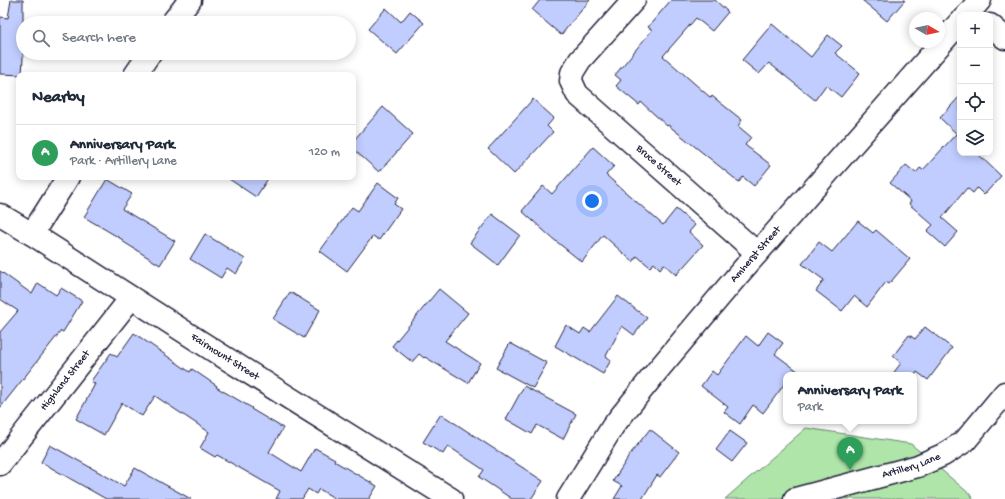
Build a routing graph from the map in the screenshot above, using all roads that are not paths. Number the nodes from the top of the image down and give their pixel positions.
1 (190, 0) edge
2 (634, 0) edge
3 (970, 10) edge
4 (177, 16) edge
5 (993, 28) edge
6 (1005, 38) edge
7 (145, 60) edge
8 (137, 72) edge
9 (66, 180) edge
10 (0, 214) edge
11 (32, 234) junction
12 (757, 253) junction
13 (131, 298) junction
14 (1005, 393) edge
15 (0, 464) edge
16 (451, 499) edge
17 (568, 499) edge
18 (795, 499) edge

1 - 4 street
2 - 12 street, Bruce Street
3 - 12 street, Amherst Street
5 - 6 street
7 - 8 street
9 - 11 street
10 - 11 street, Fairmount Street
11 - 13 street, Fairmount Street
12 - 17 street, Amherst Street
13 - 15 street, Highland Street
13 - 16 street, Fairmount Street
14 - 18 street, Artillery Lane

